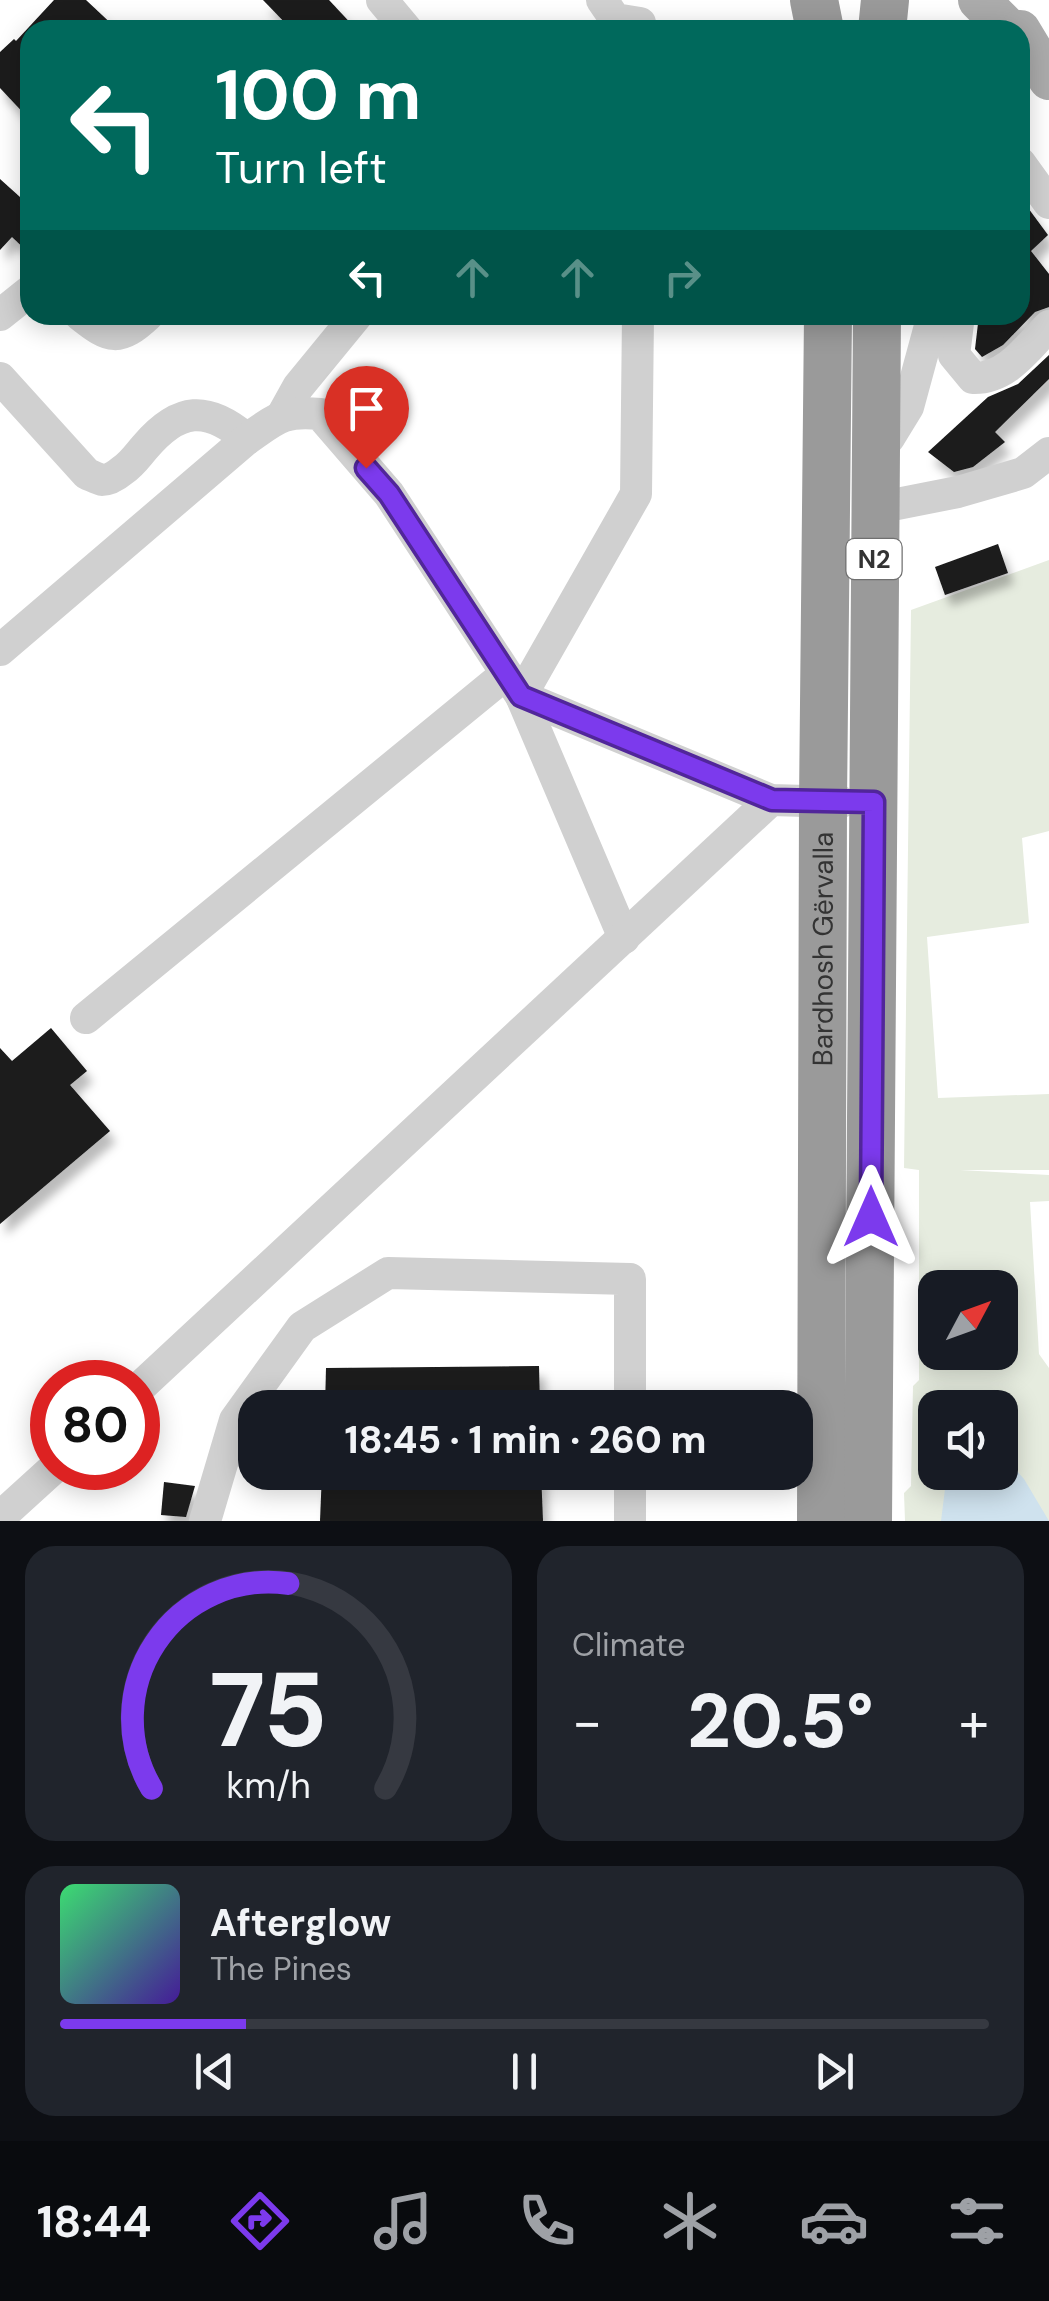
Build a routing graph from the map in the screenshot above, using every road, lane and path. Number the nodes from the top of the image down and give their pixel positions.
1 (382, 0) edge
2 (399, 20) edge
3 (1030, 176) edge
4 (1049, 202) edge
5 (20, 299) edge
6 (0, 315) edge
7 (95, 325) edge
8 (137, 325) edge
9 (350, 325) edge
10 (638, 325) edge
11 (828, 325) edge
12 (876, 325) edge
13 (931, 325) edge
14 (958, 325) edge
15 (1049, 326) edge
16 (0, 378) edge
17 (291, 400) junction
18 (247, 438) junction
19 (1049, 453) edge
20 (874, 454) junction
21 (874, 505) junction
22 (0, 650) edge
23 (513, 685) junction
24 (772, 800) junction
25 (823, 802) junction
26 (874, 802) junction
27 (624, 938) junction
28 (86, 1018) dead end
29 (160, 1370) edge
30 (257, 1390) edge
31 (630, 1390) edge
32 (238, 1416) edge
33 (30, 1488) edge
34 (630, 1490) edge
35 (1, 1512) edge
36 (205, 1521) edge
37 (630, 1521) edge
38 (821, 1521) edge
39 (868, 1521) edge

1 - 2 street
3 - 4 street
5 - 6 street
7 - 8 street
9 - 17 street
10 - 23 street
11 - 25 highway, Bardhosh Gërvalla / N2
12 - 20 highway, Bardhosh Gërvalla / N2
13 - 20 street
14 - 15 street
16 - 18 street
17 - 18 street
17 - 23 street
18 - 22 street
19 - 21 street
20 - 21 highway, Bardhosh Gërvalla / N2
21 - 26 highway, Bardhosh Gërvalla / N2
23 - 24 street
23 - 27 street
23 - 28 street
24 - 25 street
24 - 27 street
25 - 26 street
25 - 38 highway, Bardhosh Gërvalla / N2
26 - 39 highway, Bardhosh Gërvalla / N2
27 - 29 street
30 - 31 street
32 - 36 street
33 - 35 street
34 - 37 street

